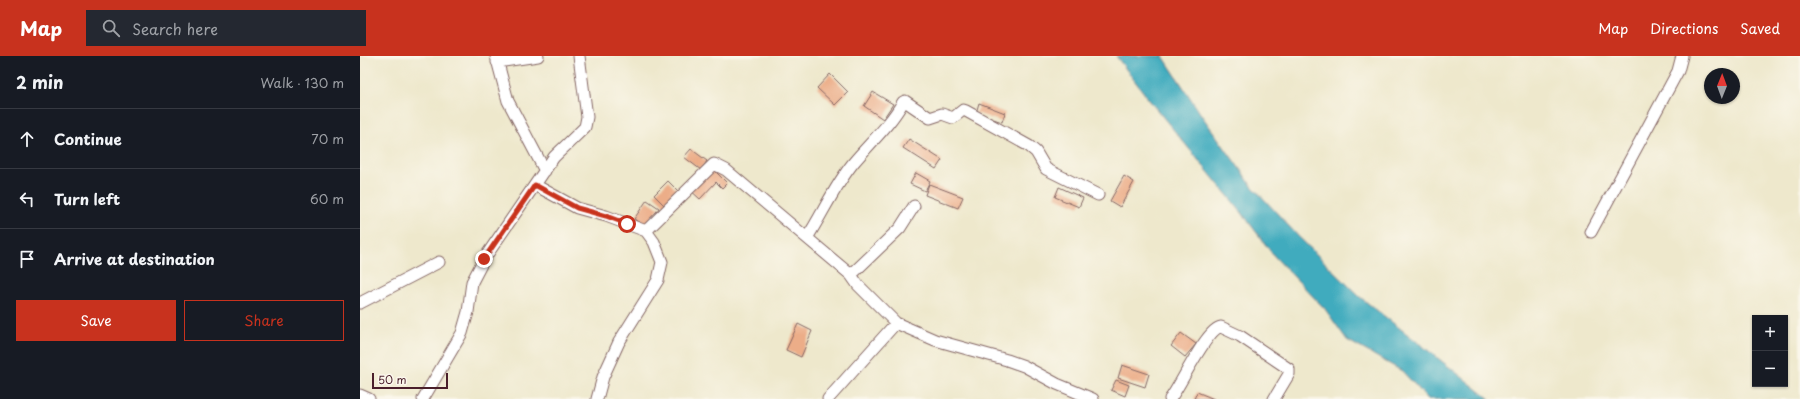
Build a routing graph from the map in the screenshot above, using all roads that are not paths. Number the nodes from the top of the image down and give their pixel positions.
1 (538, 56) edge
2 (580, 56) edge
3 (1682, 56) edge
4 (496, 59) edge
5 (545, 171) junction
6 (535, 185) junction
7 (1098, 194) dead end
8 (914, 206) dead end
9 (646, 231) junction
10 (1591, 232) dead end
11 (807, 238) junction
12 (439, 262) dead end
13 (851, 275) junction
14 (360, 302) edge
15 (896, 323) junction
16 (360, 394) edge
17 (834, 397) edge
18 (368, 399) edge
19 (423, 399) edge
20 (597, 399) edge
21 (1093, 399) edge
22 (1170, 399) edge
23 (1274, 399) edge

1 - 4 street
2 - 5 street
3 - 10 street
4 - 5 street
5 - 6 street
6 - 9 street
6 - 19 street
7 - 11 street
8 - 13 street
9 - 11 street
9 - 20 street
11 - 13 street
12 - 14 street
13 - 15 street
15 - 17 street
15 - 21 street
16 - 18 street
22 - 23 street

